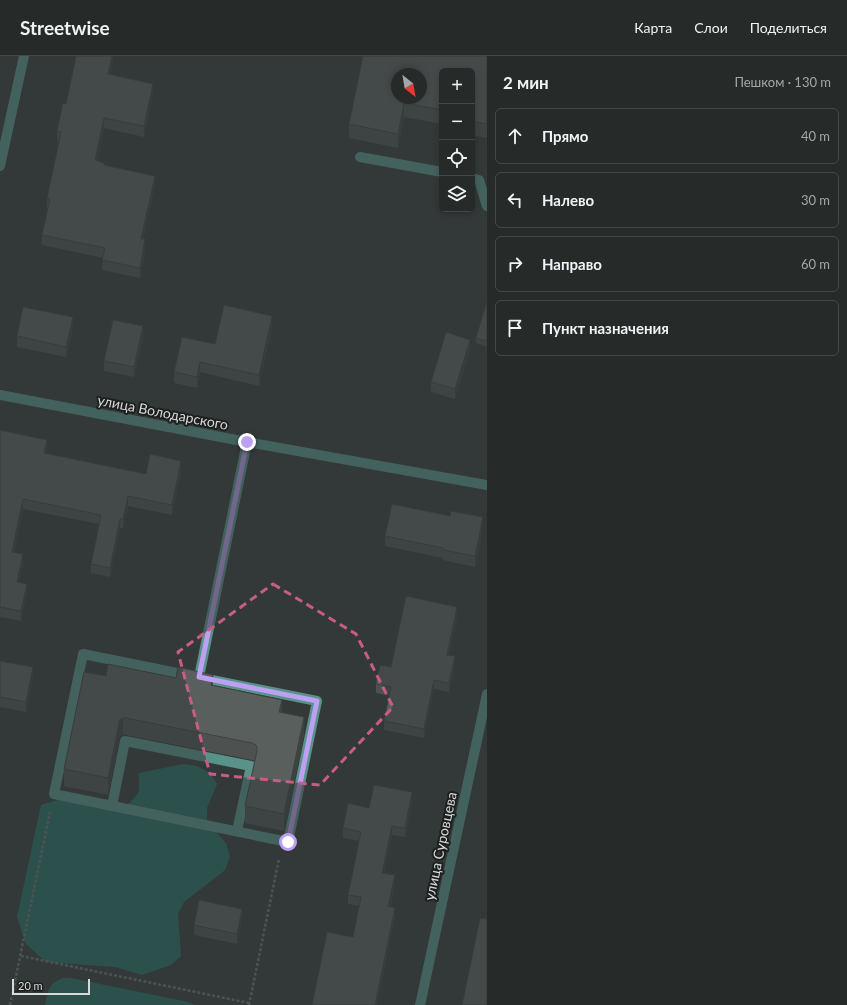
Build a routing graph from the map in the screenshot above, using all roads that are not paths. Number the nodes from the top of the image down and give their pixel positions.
1 (24, 56) edge
2 (360, 157) dead end
3 (0, 166) edge
4 (439, 171) edge
5 (475, 179) edge
6 (487, 206) edge
7 (0, 395) edge
8 (247, 442) junction
9 (487, 485) edge
10 (199, 677) junction
11 (487, 694) edge
12 (112, 806) junction
13 (237, 831) junction
14 (420, 1005) edge

1 - 3 street
2 - 4 street
5 - 6 street
7 - 8 street, улица Володарского
8 - 9 street, улица Володарского
8 - 10 street
10 - 12 street
10 - 13 street
11 - 14 street, улица Суровцева
12 - 13 street
12 - 13 street

